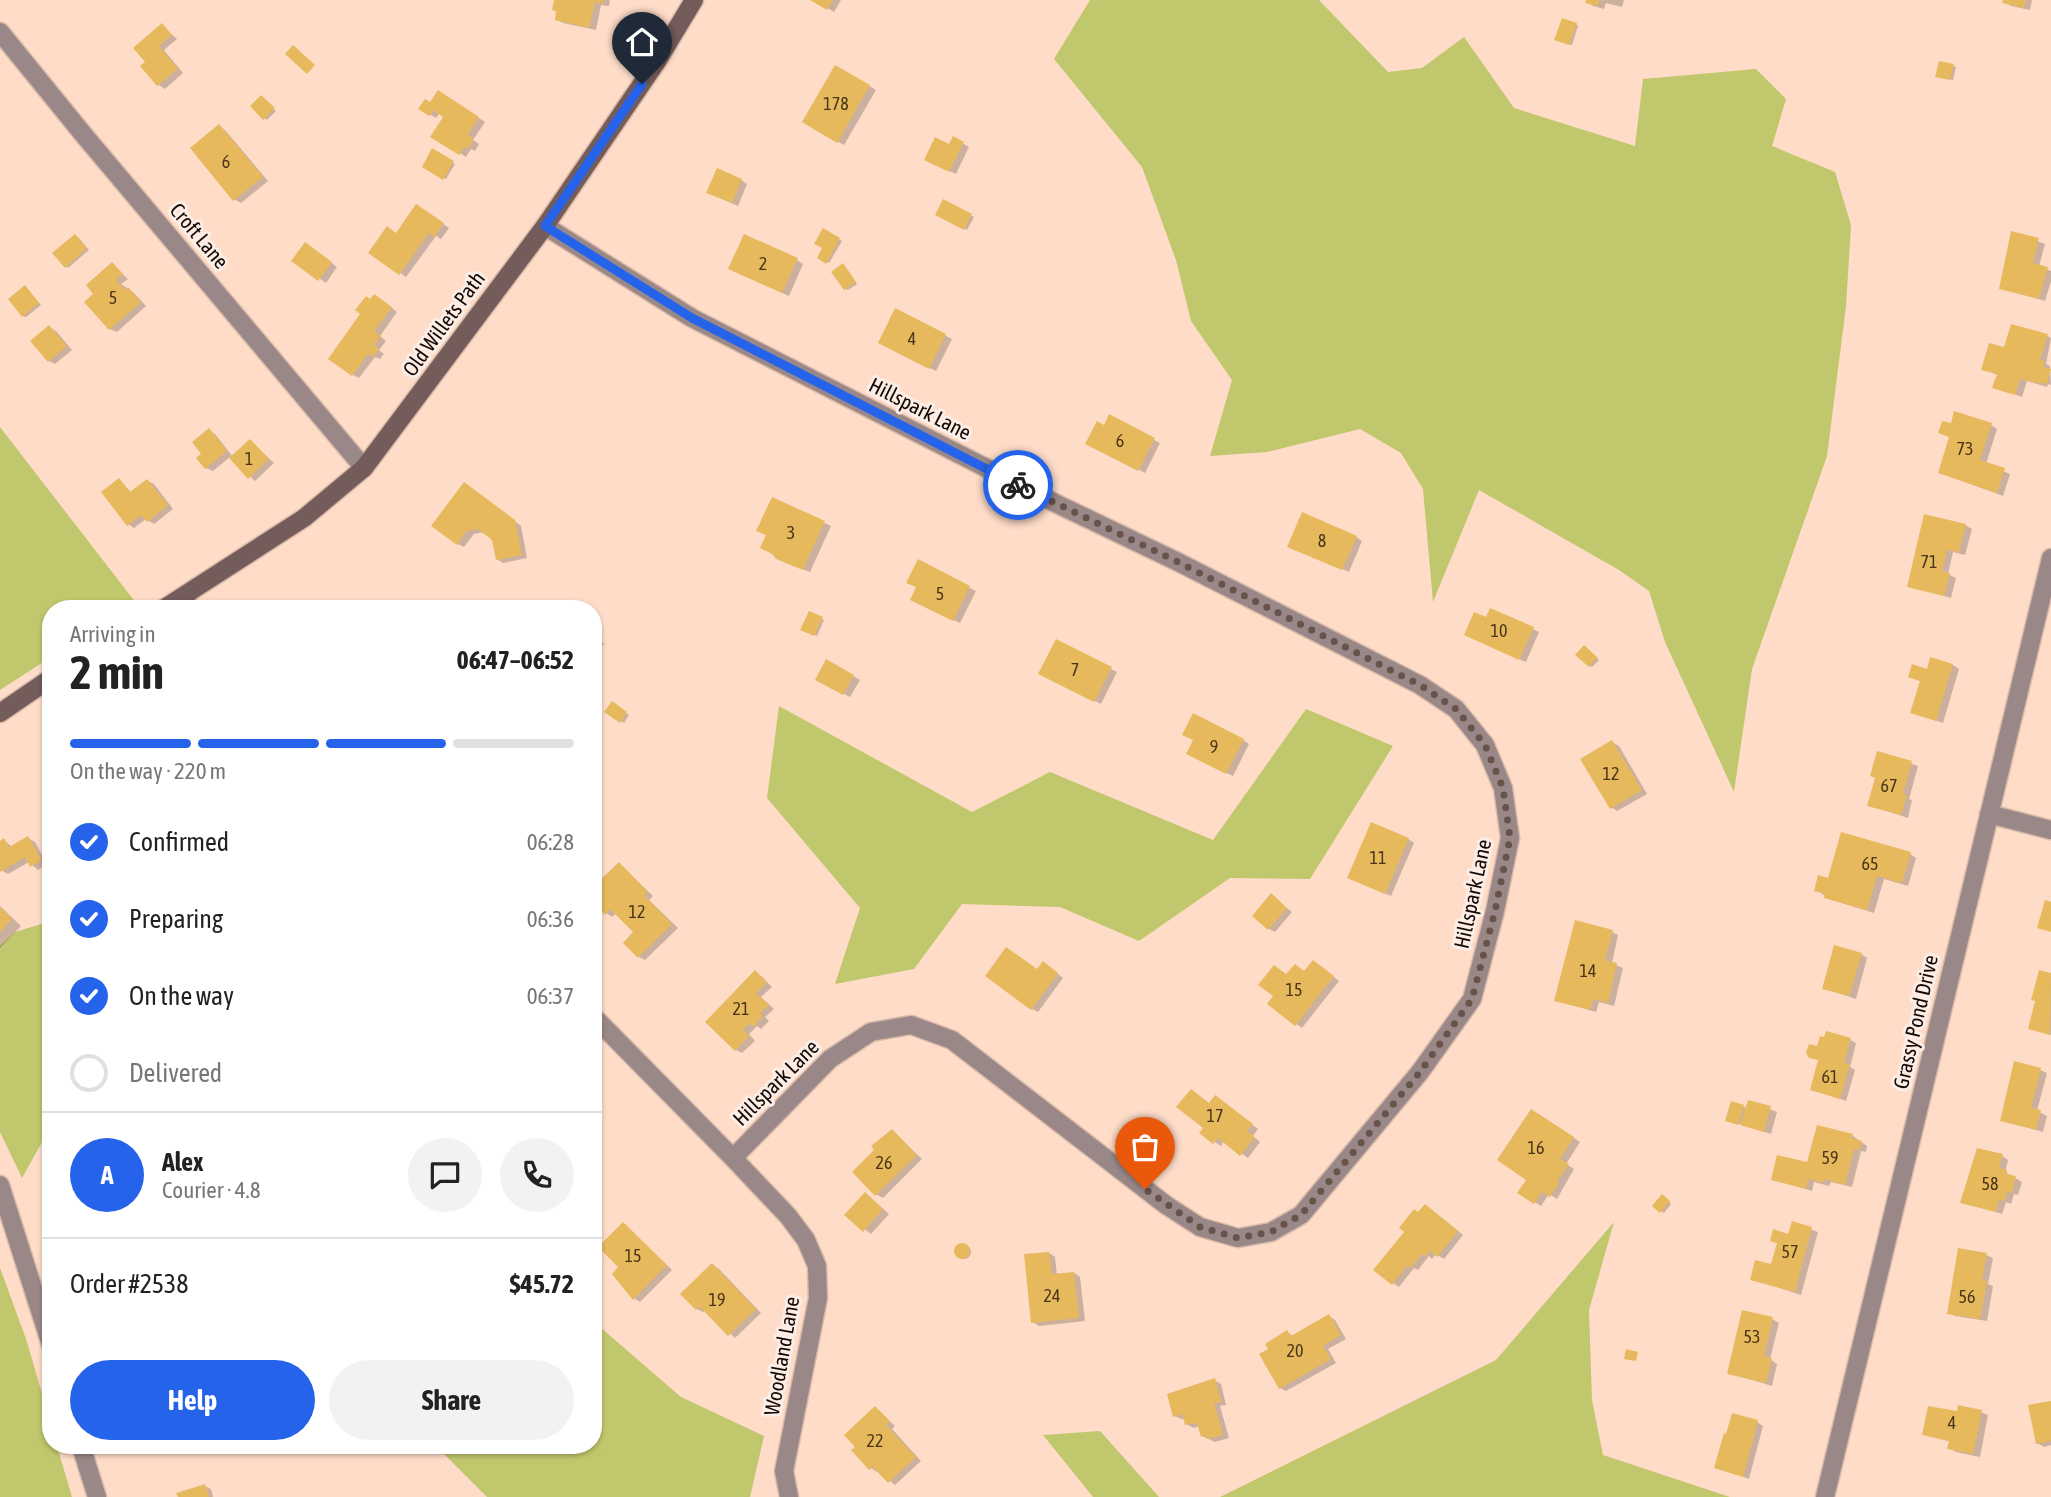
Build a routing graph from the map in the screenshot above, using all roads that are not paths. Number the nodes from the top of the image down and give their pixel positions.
1 (694, 0) edge
2 (0, 33) edge
3 (545, 226) junction
4 (364, 468) junction
5 (2051, 558) edge
6 (192, 600) edge
7 (42, 684) edge
8 (0, 713) edge
9 (1989, 814) junction
10 (2051, 830) edge
11 (602, 1025) edge
12 (733, 1158) junction
13 (0, 1185) edge
14 (42, 1317) edge
15 (84, 1454) edge
16 (97, 1497) edge
17 (789, 1497) edge
18 (1825, 1497) edge

1 - 3 main road, Old Willets Path
2 - 4 street, Croft Lane
3 - 4 main road, Old Willets Path
3 - 12 street, Hillspark Lane
4 - 6 main road, Old Willets Path
5 - 9 street, Grassy Pond Drive
7 - 8 main road
9 - 10 street
9 - 18 street, Grassy Pond Drive
11 - 12 street, Woodland Lane
12 - 17 street, Woodland Lane
13 - 14 street
15 - 16 street

